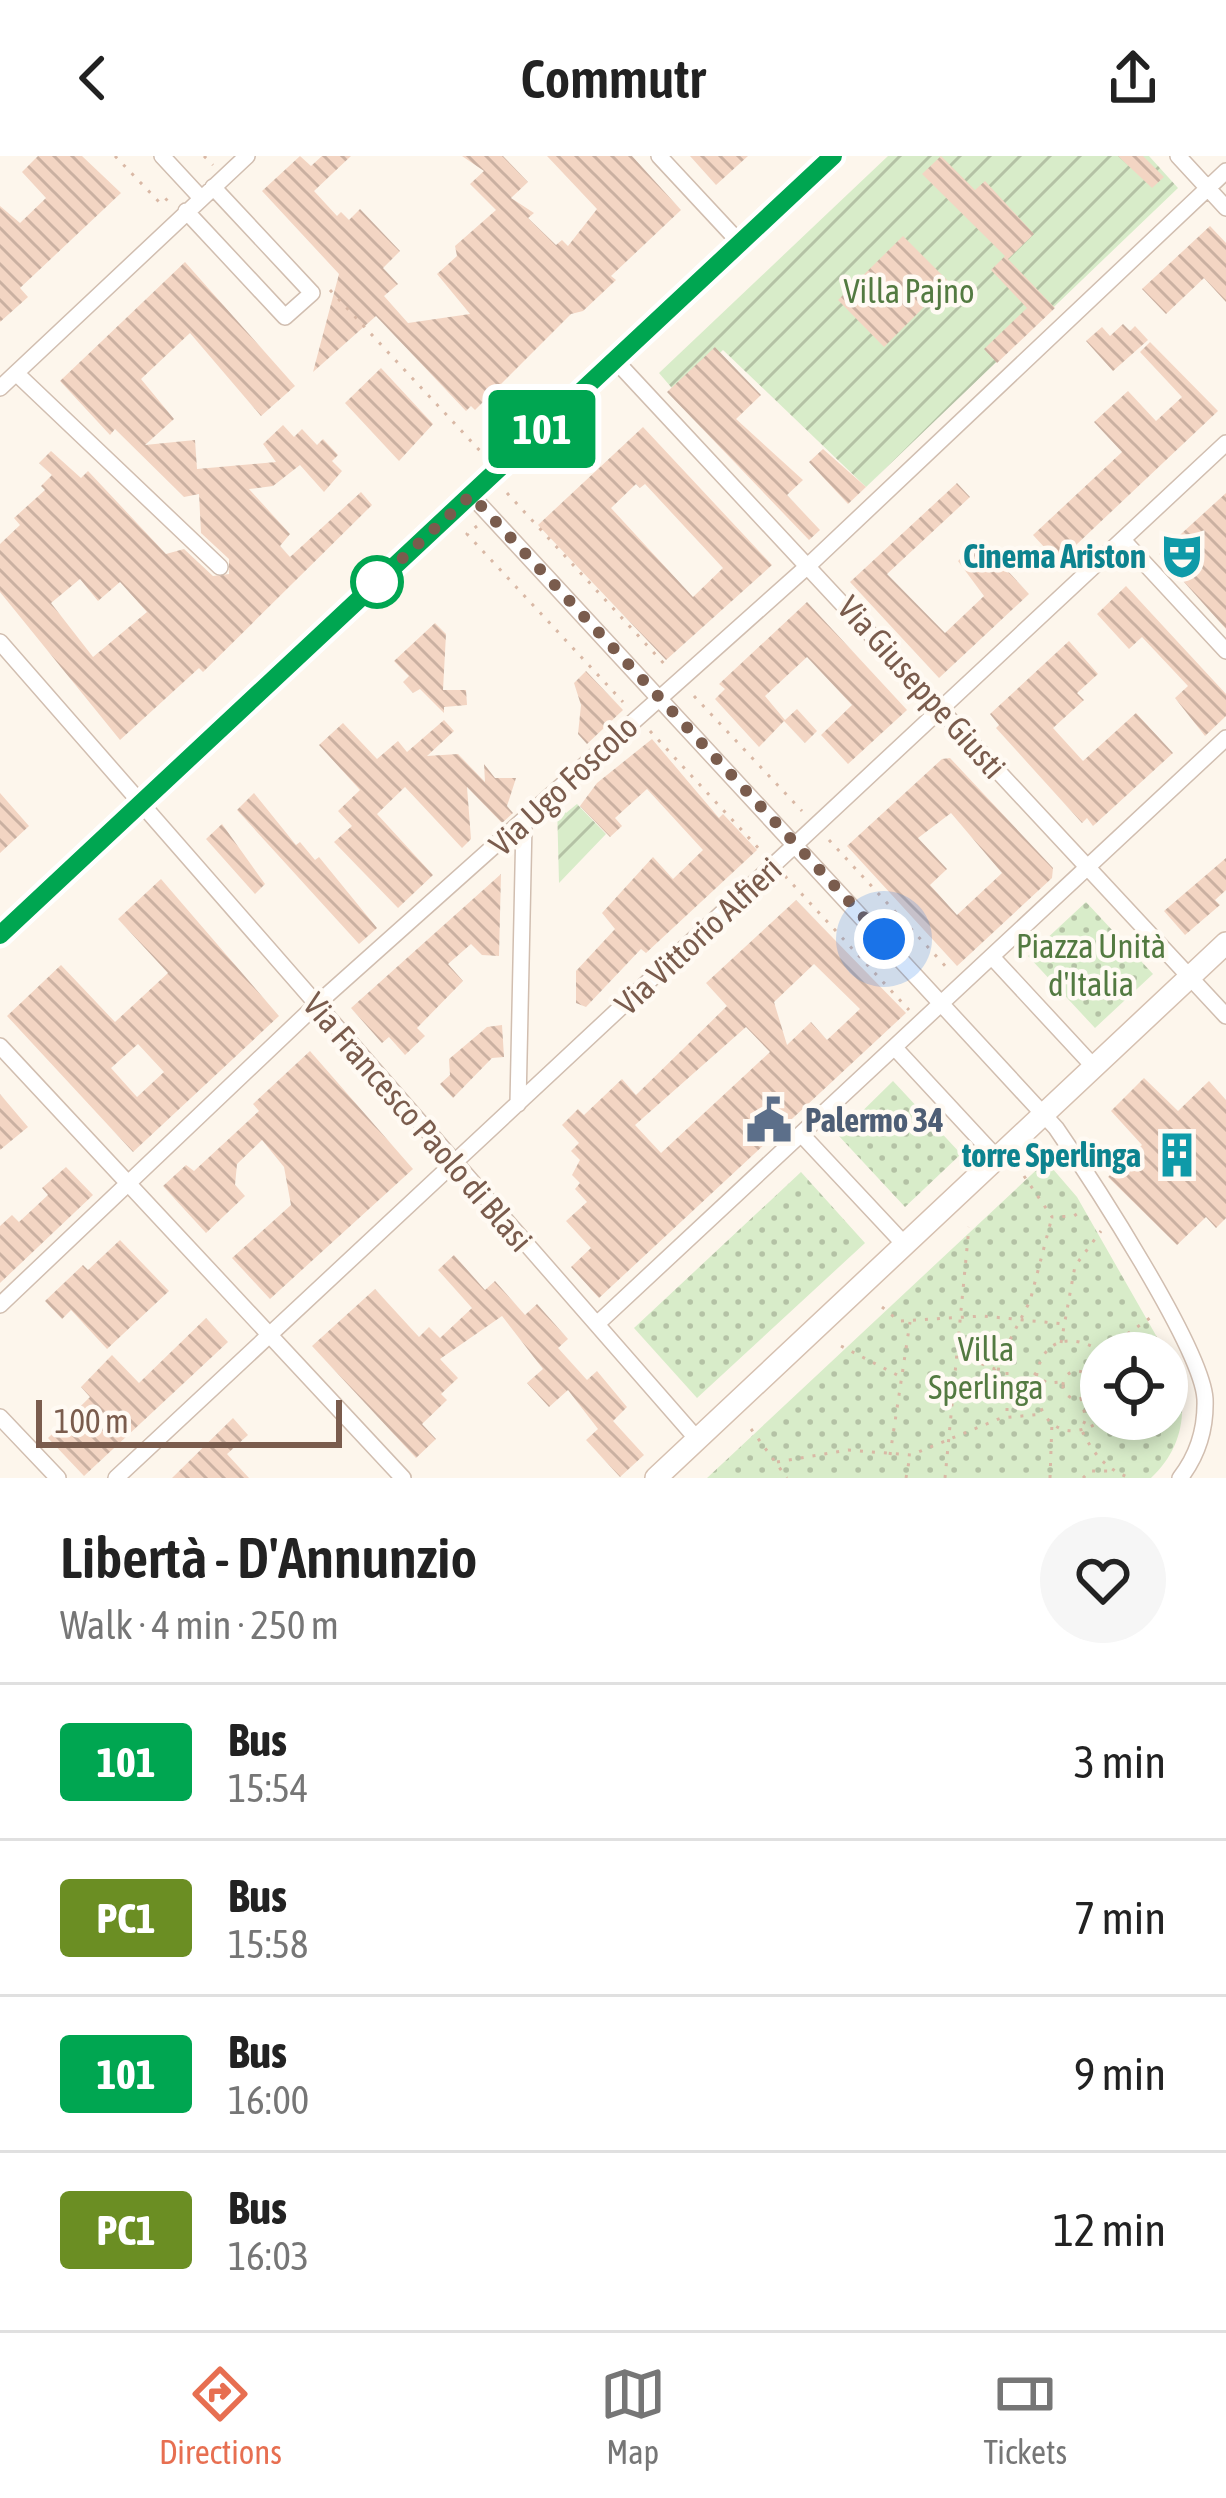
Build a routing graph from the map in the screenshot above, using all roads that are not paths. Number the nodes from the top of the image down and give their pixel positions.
1 (162, 156) edge
2 (247, 156) edge
3 (659, 156) edge
4 (833, 156) edge
5 (1178, 156) edge
6 (1226, 171) edge
7 (1208, 188) junction
8 (207, 192) junction
9 (1226, 208) edge
10 (186, 212) junction
11 (740, 243) junction
12 (615, 360) junction
13 (16, 373) junction
14 (0, 388) edge
15 (1226, 443) edge
16 (471, 495) junction
17 (1123, 539) junction
18 (810, 564) junction
19 (220, 567) dead end
20 (0, 642) edge
21 (1226, 651) edge
22 (658, 697) junction
23 (941, 708) junction
24 (1226, 738) edge
25 (139, 805) junction
26 (524, 823) junction
27 (796, 844) junction
28 (1088, 868) junction
29 (0, 934) edge
30 (1226, 943) edge
31 (992, 957) junction
32 (1190, 977) junction
33 (943, 1003) junction
34 (316, 1005) junction
35 (1226, 1016) edge
36 (0, 1046) edge
37 (895, 1048) junction
38 (1094, 1067) junction
39 (518, 1104) junction
40 (1045, 1114) junction
41 (802, 1135) junction
42 (997, 1158) junction
43 (454, 1163) junction
44 (128, 1181) junction
45 (904, 1245) junction
46 (0, 1305) edge
47 (597, 1324) junction
48 (270, 1335) junction
49 (0, 1417) edge
50 (697, 1439) junction
51 (58, 1478) edge
52 (116, 1478) edge
53 (403, 1478) edge
54 (656, 1478) edge
55 (1180, 1478) edge

1 - 8 street
2 - 8 street
3 - 11 street
4 - 11 street
5 - 7 street
6 - 7 street, Via Ugo Foscolo
7 - 9 street
7 - 18 street, Via Ugo Foscolo
8 - 10 street
8 - 10 street
10 - 13 street
11 - 12 street
12 - 16 street
12 - 18 street, Via Giuseppe Giusti
13 - 14 street
13 - 19 street
15 - 17 street, Via Vittorio Alfieri
16 - 22 street
16 - 25 street
17 - 21 street
17 - 23 street, Via Vittorio Alfieri
18 - 22 street, Via Ugo Foscolo
18 - 23 street, Via Giuseppe Giusti
20 - 25 street, Via Francesco Paolo di Blasi
22 - 26 street, Via Ugo Foscolo
22 - 27 street
23 - 27 street, Via Vittorio Alfieri
23 - 28 street, Via Giuseppe Giusti
24 - 28 street
25 - 29 street
25 - 34 street, Via Francesco Paolo di Blasi
26 - 34 street, Via Ugo Foscolo
26 - 39 street
27 - 33 street
27 - 39 street, Via Vittorio Alfieri
28 - 31 street
28 - 32 street, Via Giuseppe Giusti
30 - 32 street
31 - 33 street
31 - 38 street
32 - 35 street, Via Giuseppe Giusti
32 - 38 street
33 - 37 street
33 - 40 street
34 - 43 street, Via Francesco Paolo di Blasi
34 - 44 street, Via Ugo Foscolo
36 - 44 street
37 - 41 street
37 - 42 street
38 - 40 street
39 - 43 street, Via Vittorio Alfieri
40 - 42 street
40 - 55 street
41 - 45 street
41 - 47 street
42 - 45 street
43 - 47 street, Via Francesco Paolo di Blasi
43 - 48 street, Via Vittorio Alfieri
44 - 46 street, Via Ugo Foscolo
44 - 48 street
45 - 50 street
47 - 50 street, Via Francesco Paolo di Blasi
48 - 52 street, Via Vittorio Alfieri
48 - 53 street
49 - 51 street
50 - 54 street

